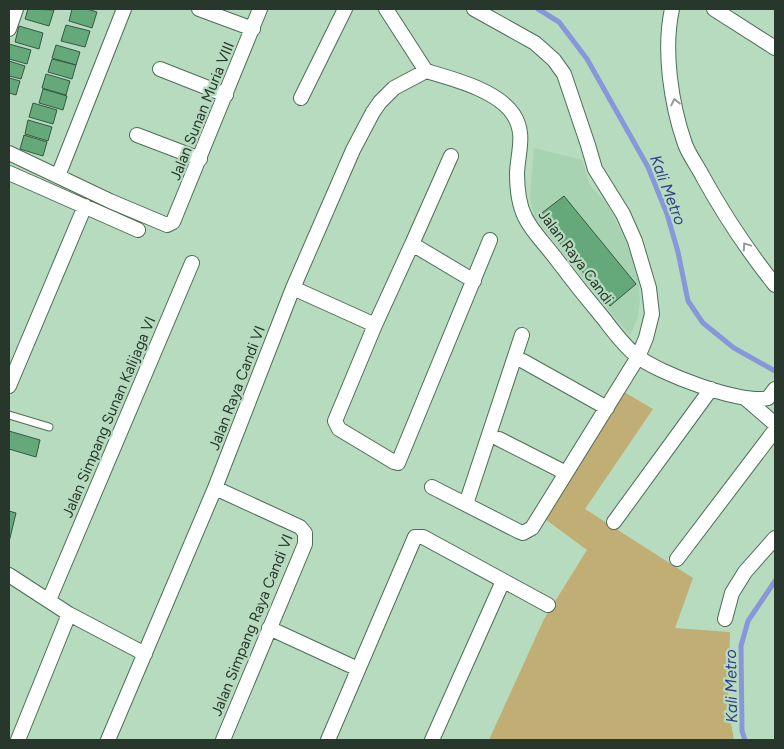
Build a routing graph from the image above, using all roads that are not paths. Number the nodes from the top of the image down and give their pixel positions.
1 (16, 9) edge
2 (124, 9) edge
3 (199, 9) edge
4 (260, 9) edge
5 (345, 9) edge
6 (386, 9) edge
7 (474, 9) edge
8 (672, 9) edge
9 (714, 9) edge
10 (253, 28) junction
11 (9, 29) edge
12 (775, 48) edge
13 (160, 70) dead end
14 (426, 71) junction
15 (226, 95) junction
16 (302, 98) dead end
17 (137, 135) dead end
18 (9, 153) edge
19 (451, 156) dead end
20 (200, 159) junction
21 (9, 173) edge
22 (58, 176) junction
23 (85, 206) junction
24 (138, 230) dead end
25 (490, 240) dead end
26 (412, 244) junction
27 (192, 263) dead end
28 (474, 281) junction
29 (775, 285) edge
30 (293, 288) junction
31 (375, 325) junction
32 (522, 335) dead end
33 (638, 357) junction
34 (523, 361) dead end
35 (9, 386) edge
36 (711, 389) junction
37 (772, 397) edge
38 (746, 399) junction
39 (607, 408) junction
40 (9, 414) edge
41 (775, 424) edge
42 (49, 427) dead end
43 (775, 430) edge
44 (499, 439) dead end
45 (566, 472) junction
46 (432, 487) dead end
47 (215, 488) junction
48 (466, 504) junction
49 (614, 522) dead end
50 (775, 538) edge
51 (677, 558) dead end
52 (9, 575) edge
53 (502, 581) junction
54 (49, 600) junction
55 (548, 605) dead end
56 (69, 614) junction
57 (725, 619) dead end
58 (269, 628) junction
59 (144, 654) junction
60 (358, 669) junction
61 (18, 740) edge
62 (108, 740) edge
63 (223, 740) edge
64 (328, 740) edge
65 (432, 740) edge

1 - 11 street
2 - 22 street
3 - 10 street
4 - 10 street, Jalan Sunan Muria VIII
5 - 16 street
6 - 14 street
7 - 33 street
29 -> 8 street
9 - 12 street
10 - 15 street, Jalan Sunan Muria VIII
13 - 15 street
14 - 30 street, Jalan Raya Candi VI
14 - 33 street, Jalan Raya Candi
15 - 20 street, Jalan Sunan Muria VIII
17 - 20 street
18 - 22 street
19 - 26 street
20 - 22 street, Jalan Sunan Muria VIII
21 - 23 street
23 - 24 street
23 - 35 street
25 - 28 street
26 - 28 street
26 - 31 street
27 - 54 street, Jalan Simpang Sunan Kalijaga VI
28 - 31 street
30 - 31 street
30 - 47 street, Jalan Raya Candi VI
32 - 48 street
33 - 36 street, Jalan Raya Candi
33 - 39 street
34 - 39 street
36 - 38 street, Jalan Raya Candi
36 - 49 street
37 - 38 street, Jalan Raya Candi
38 - 41 street
39 - 45 street
40 - 42 lane
43 - 51 street
44 - 45 street
45 - 48 street
46 - 48 street
47 - 58 street, Jalan Simpang Raya Candi VI
47 - 59 street, Jalan Raya Candi VI
50 - 57 street
52 - 54 street
53 - 55 street
53 - 60 street
53 - 65 street
54 - 56 street
56 - 59 street
56 - 61 street
58 - 60 street
58 - 63 street, Jalan Simpang Raya Candi VI
59 - 62 street, Jalan Raya Candi VI
60 - 64 street

